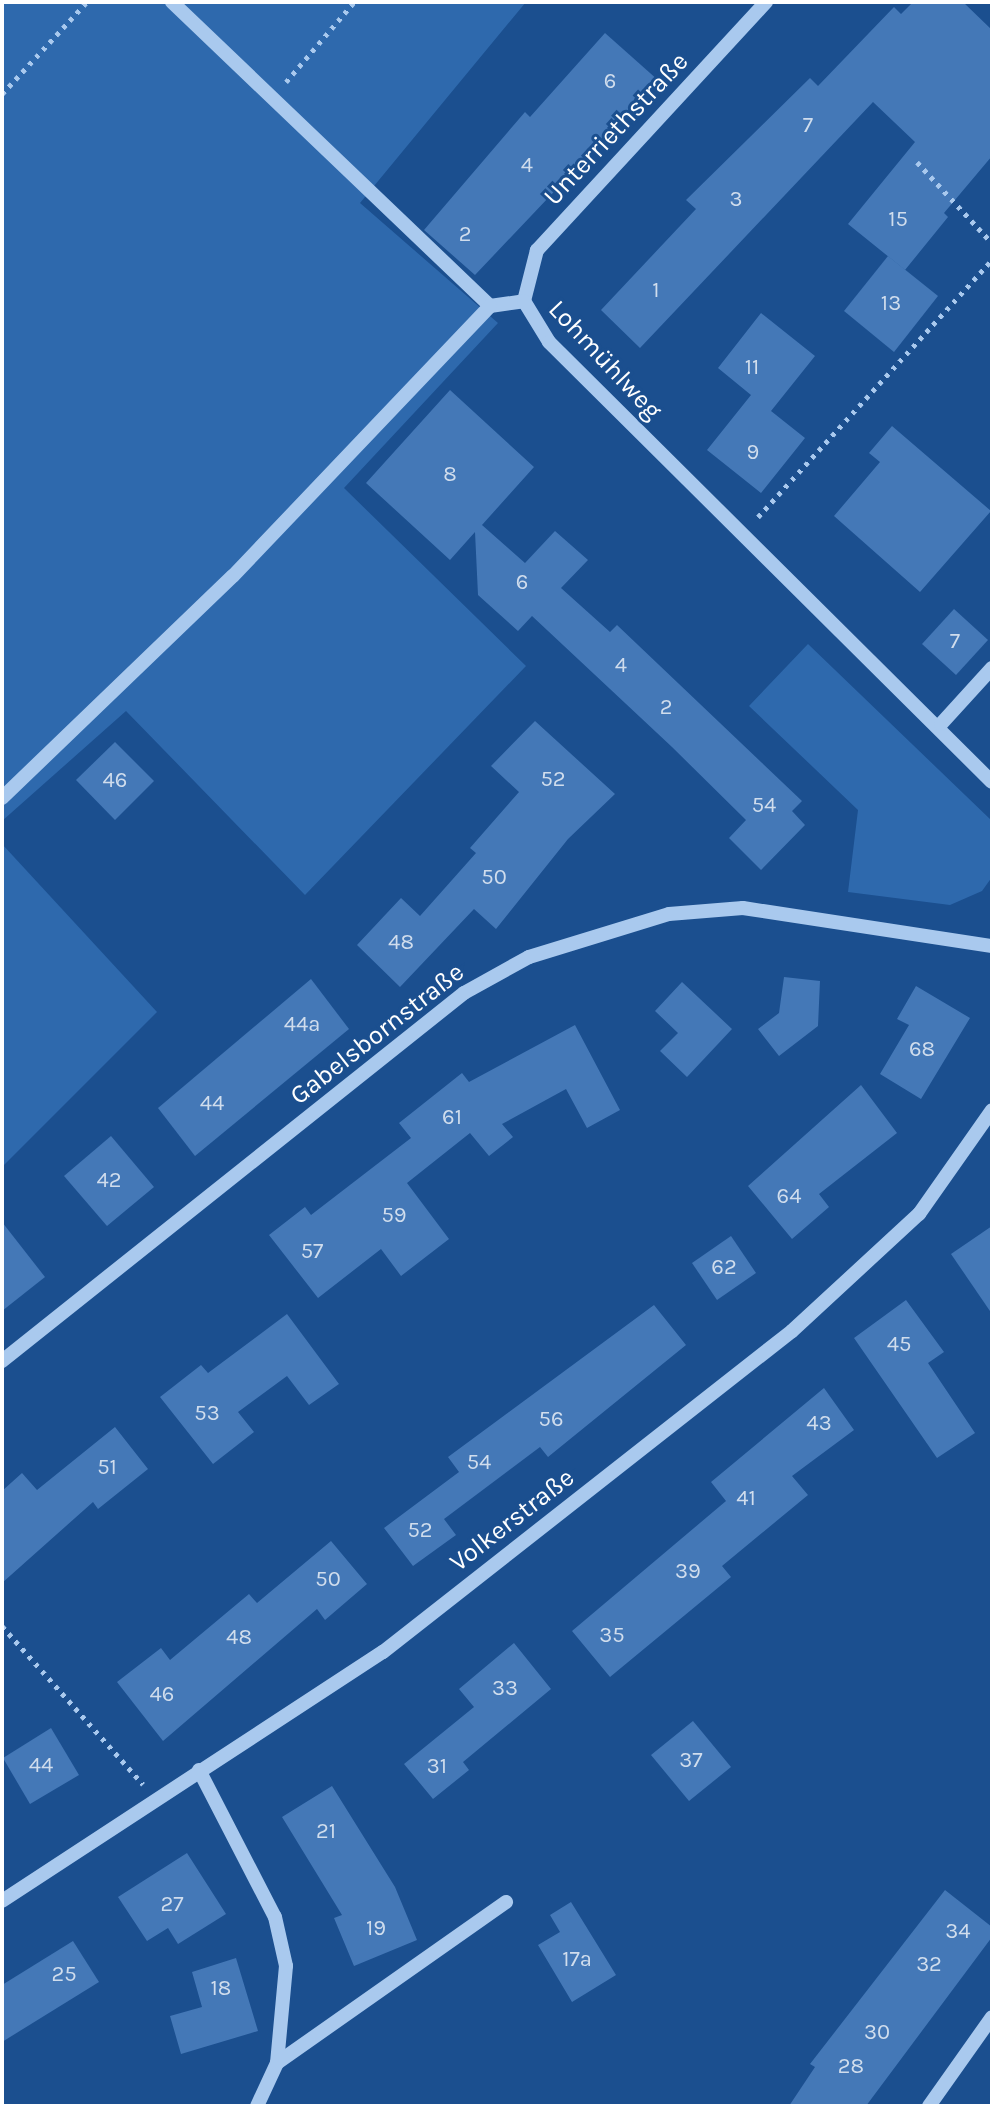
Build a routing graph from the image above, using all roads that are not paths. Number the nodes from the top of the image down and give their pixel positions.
1 (172, 2) edge
2 (766, 2) edge
3 (524, 301) junction
4 (490, 306) junction
5 (992, 668) edge
6 (941, 724) junction
7 (992, 782) edge
8 (2, 798) edge
9 (992, 946) edge
10 (992, 1110) edge
11 (2, 1361) edge
12 (199, 1770) junction
13 (2, 1901) edge
14 (506, 1902) dead end
15 (992, 2017) edge
16 (277, 2063) junction
17 (257, 2106) edge
18 (929, 2106) edge

1 - 4 street
2 - 3 street, Unterriethstraße
3 - 4 street, Lohmühlweg
3 - 6 street, Lohmühlweg
4 - 8 street
5 - 6 street
6 - 7 street, Lohmühlweg
9 - 11 street, Gabelsbornstraße
10 - 12 street, Volkerstraße
12 - 13 street, Volkerstraße
12 - 16 street
14 - 16 street
15 - 18 street
16 - 17 street

